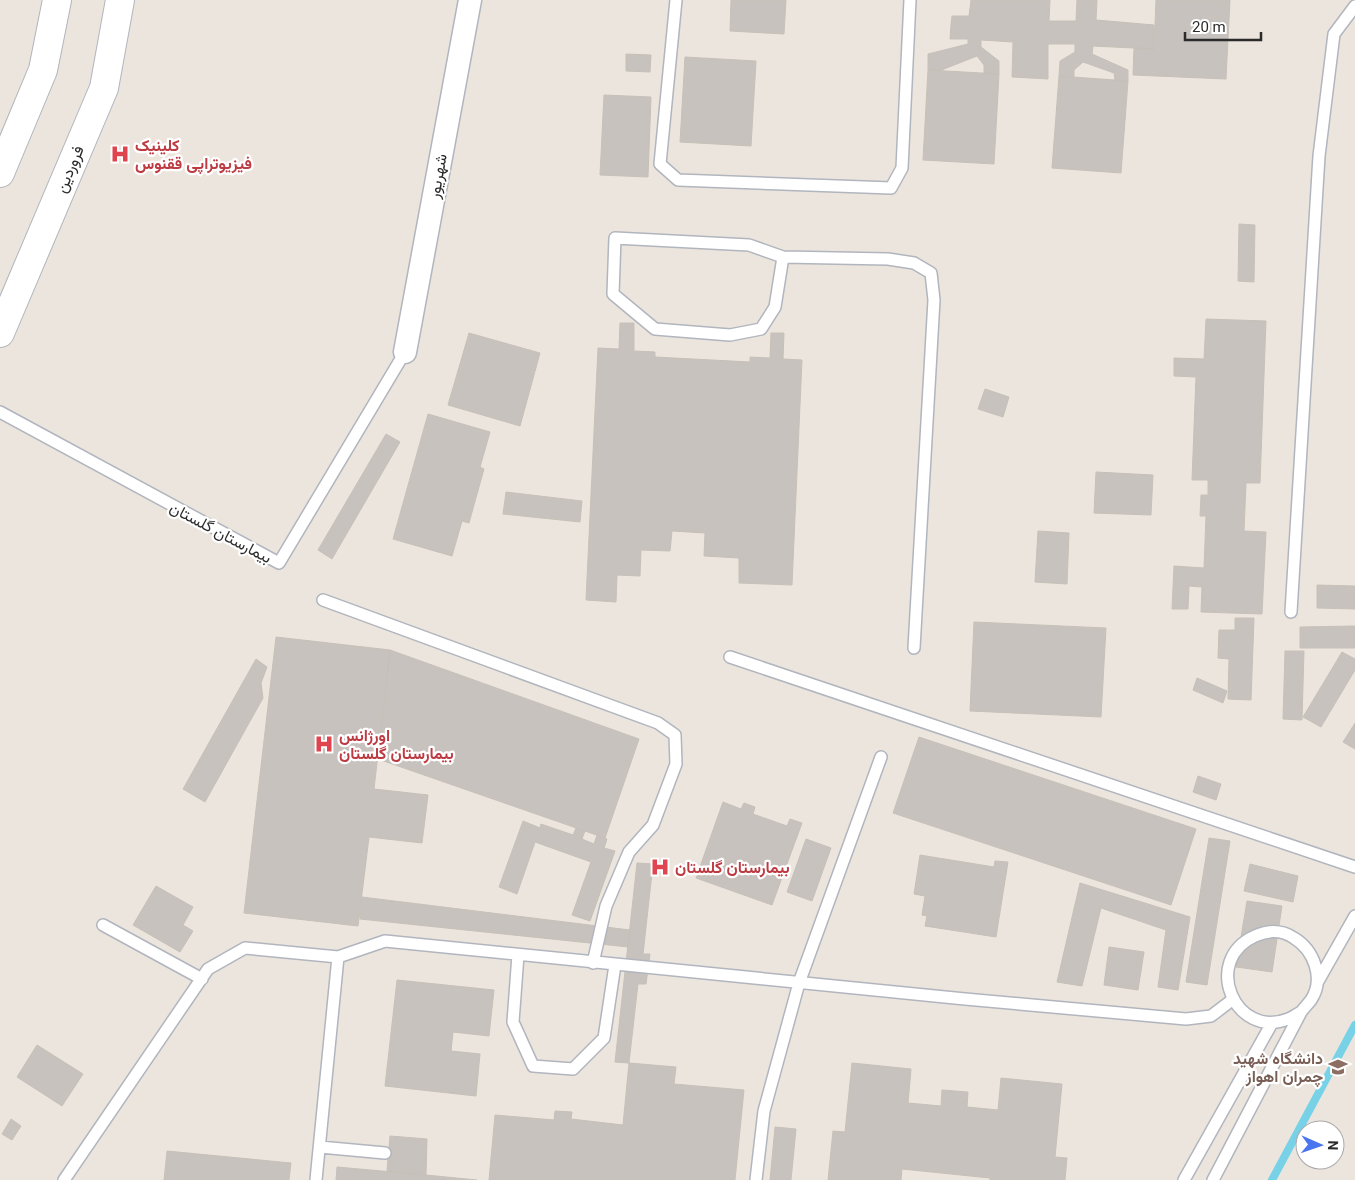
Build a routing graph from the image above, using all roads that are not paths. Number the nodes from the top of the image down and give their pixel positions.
1 (57, 0) edge
2 (120, 0) edge
3 (470, 0) edge
4 (676, 0) edge
5 (910, 0) edge
6 (1353, 0) edge
7 (1355, 5) edge
8 (0, 173) edge
9 (783, 257) junction
10 (0, 333) edge
11 (405, 352) joint
12 (0, 412) edge
13 (323, 600) dead end
14 (1290, 612) dead end
15 (914, 648) dead end
16 (730, 657) dead end
17 (881, 756) dead end
18 (1355, 867) edge
19 (1355, 916) edge
20 (103, 926) dead end
21 (518, 955) junction
22 (338, 957) junction
23 (593, 962) junction
24 (615, 965) junction
25 (202, 979) junction
26 (799, 983) junction
27 (1317, 984) junction
28 (1232, 1000) junction
29 (1301, 1012) junction
30 (1272, 1022) junction
31 (320, 1147) junction
32 (385, 1153) dead end
33 (64, 1180) edge
34 (316, 1180) edge
35 (756, 1180) edge
36 (1184, 1180) edge
37 (1213, 1180) edge

1 - 8 main road
2 - 10 main road, فروردین
3 - 11 street, شهریور
4 - 5 lane
6 - 7 lane
7 - 14 lane
9 - 9 lane
9 - 15 lane
11 - 12 lane, بیمارستان گلستان
13 - 23 lane
16 - 18 lane
17 - 26 lane
19 - 27 lane
20 - 25 lane
21 - 22 lane
21 - 23 lane
21 - 24 lane
22 - 25 lane
22 - 31 lane
23 - 24 lane
24 - 26 lane
25 - 33 lane
26 - 28 lane
26 - 35 lane
27 - 28 lane
27 - 29 lane
28 - 30 lane
29 - 30 lane
29 - 37 lane
30 - 36 lane
31 - 32 lane
31 - 34 lane

